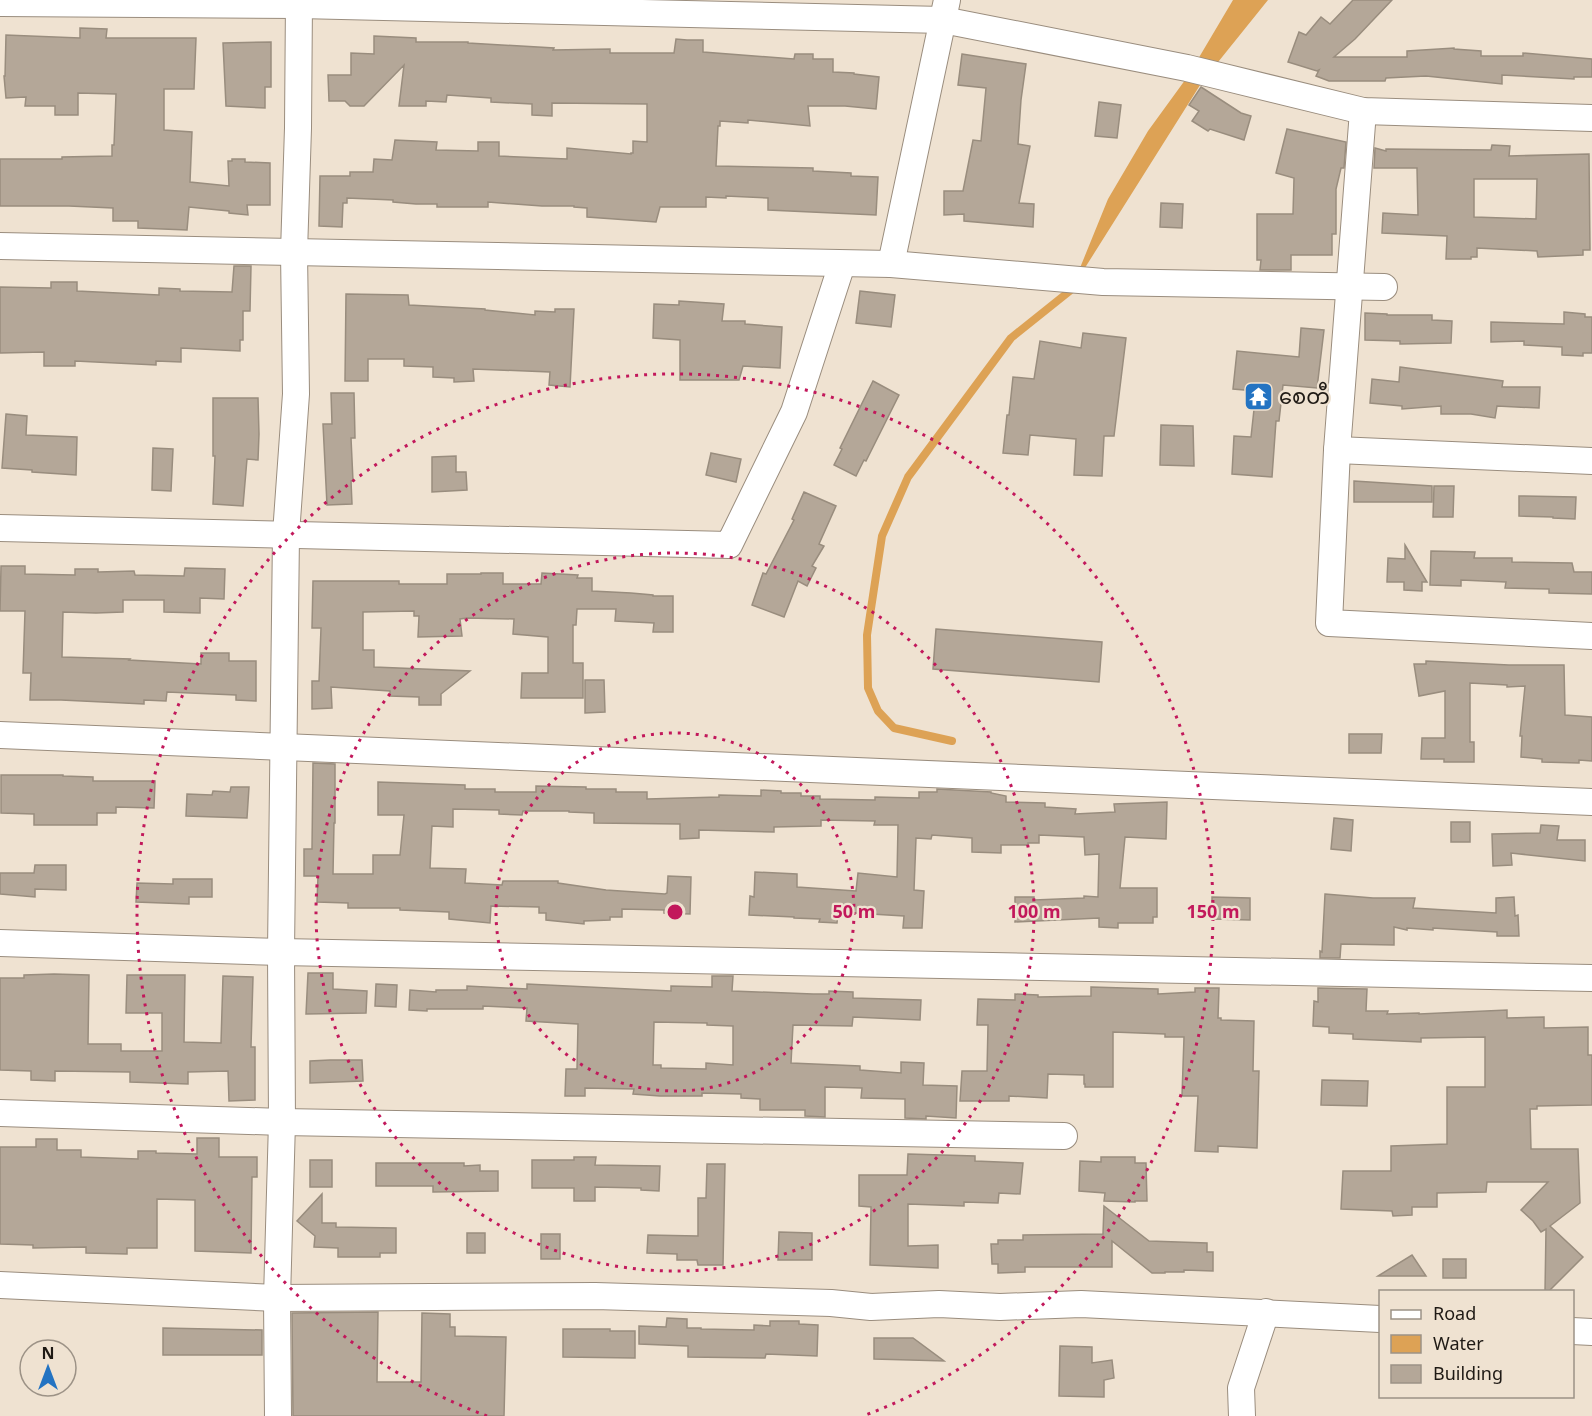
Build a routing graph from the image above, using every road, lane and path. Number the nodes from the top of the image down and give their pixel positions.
1 (299, 2) edge
2 (0, 3) edge
3 (945, 10) edge
4 (1364, 111) junction
5 (1592, 118) edge
6 (0, 246) edge
7 (294, 252) junction
8 (842, 264) junction
9 (891, 264) junction
10 (1384, 287) dead end
11 (1350, 288) junction
12 (1337, 450) junction
13 (1592, 461) edge
14 (0, 528) edge
15 (286, 534) junction
16 (1592, 636) edge
17 (0, 735) edge
18 (283, 746) junction
19 (1592, 802) edge
20 (0, 943) edge
21 (281, 952) junction
22 (1592, 978) edge
23 (0, 1113) edge
24 (282, 1122) junction
25 (1064, 1136) dead end
26 (0, 1285) edge
27 (277, 1298) junction
28 (1266, 1312) junction
29 (1379, 1319) edge
30 (1574, 1331) edge
31 (1592, 1332) edge
32 (278, 1416) edge
33 (1242, 1416) edge

1 - 2 street
1 - 3 street
1 - 7 street
3 - 4 street
3 - 9 street
4 - 5 street
4 - 11 street
6 - 7 street
7 - 8 street
7 - 15 street
8 - 9 street
8 - 15 street
9 - 11 street
10 - 11 street
11 - 12 street
12 - 13 street
12 - 16 street
14 - 15 street
15 - 18 street
17 - 18 street
18 - 19 street
18 - 21 street
20 - 21 street
21 - 22 street
21 - 24 street
23 - 24 street
24 - 25 street
24 - 27 street
26 - 27 street
27 - 28 street
27 - 32 street
28 - 29 street
28 - 33 street
30 - 31 street

